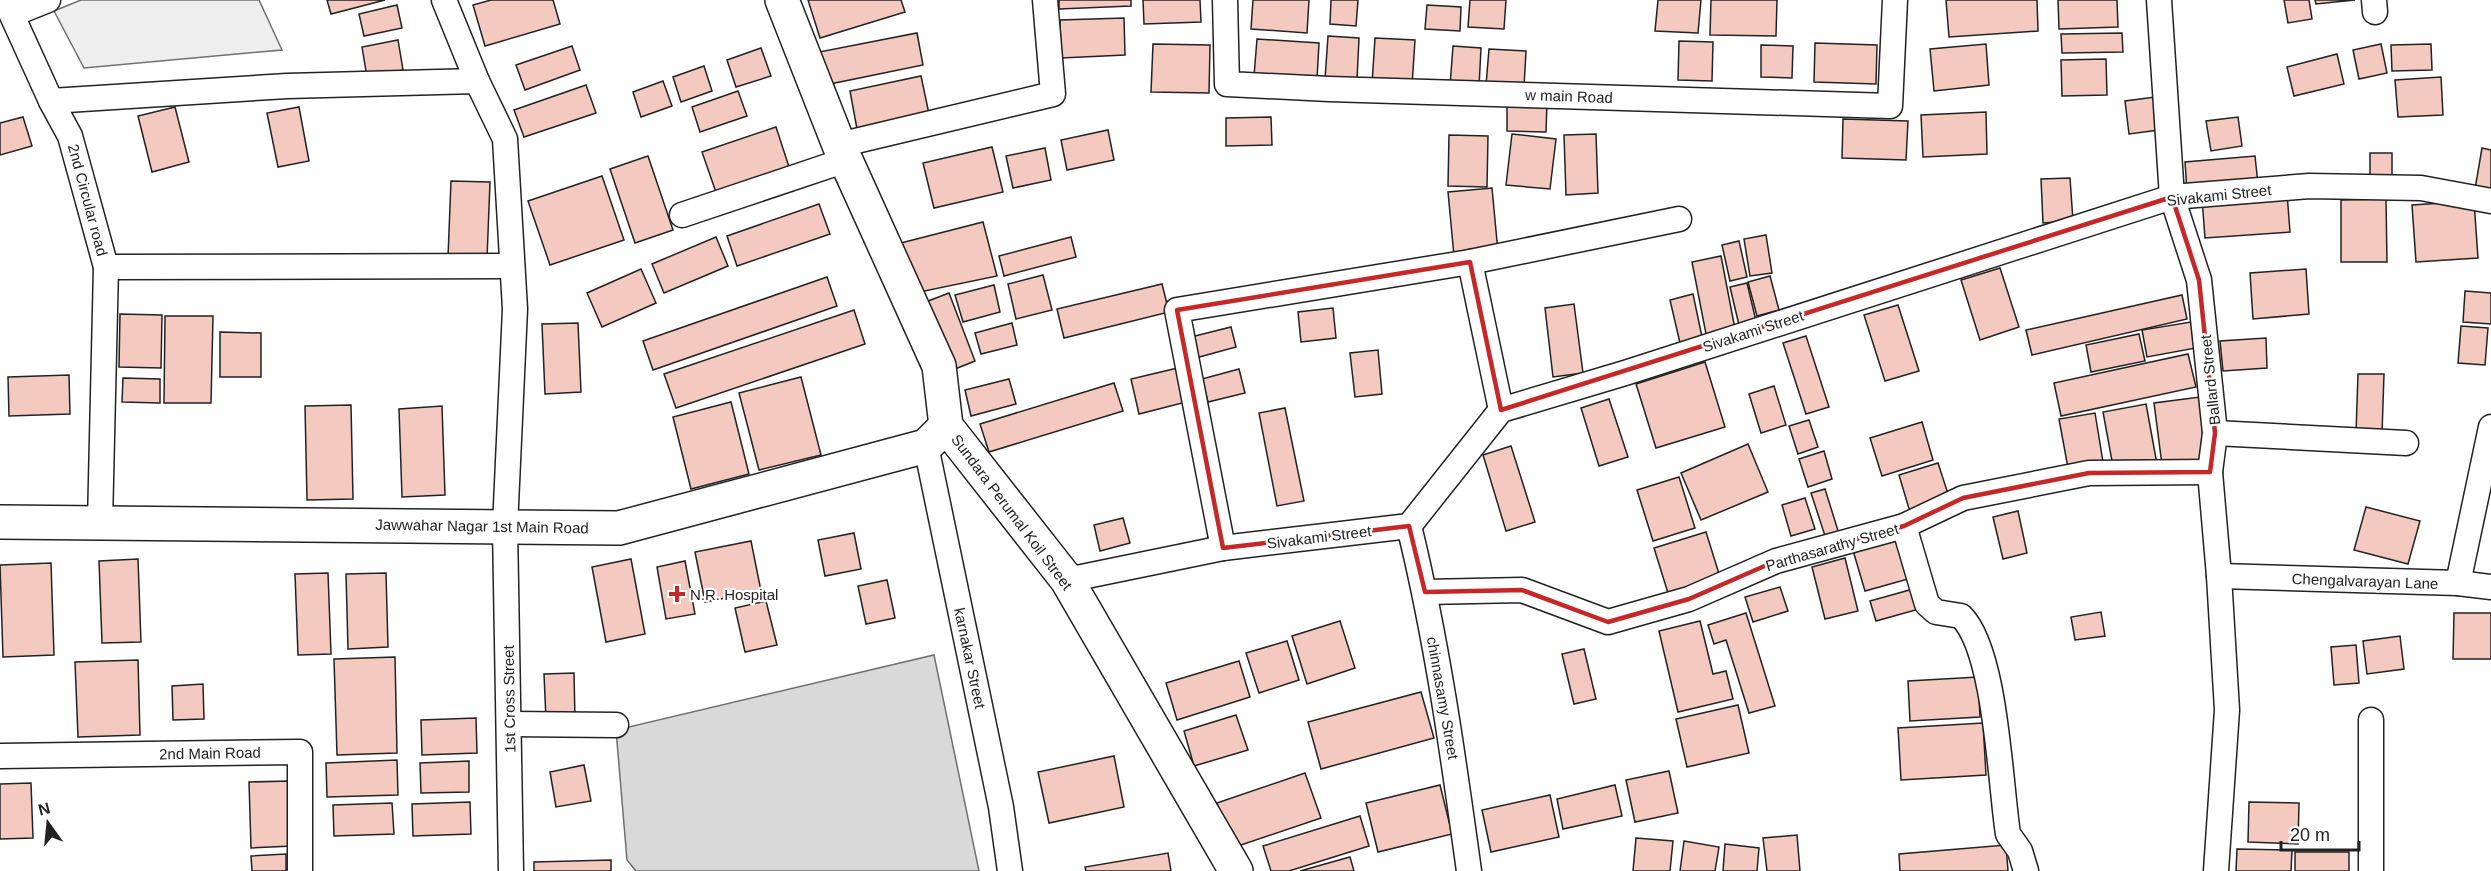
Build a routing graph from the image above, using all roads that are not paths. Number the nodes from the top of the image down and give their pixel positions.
1 (48, 0) edge
2 (444, 0) edge
3 (782, 0) edge
4 (1046, 0) edge
5 (1225, 0) edge
6 (1895, 0) edge
7 (2159, 0) edge
8 (9, 7) edge
9 (477, 81) junction
10 (51, 101) junction
11 (843, 153) junction
12 (2172, 196) junction
13 (2491, 201) edge
14 (682, 215) dead end
15 (1679, 219) dead end
16 (1470, 262) junction
17 (512, 266) junction
18 (106, 267) junction
19 (1501, 410) junction
20 (2491, 427) edge
21 (2215, 433) junction
22 (936, 436) junction
23 (2406, 442) dead end
24 (2210, 472) junction
25 (0, 522) edge
26 (100, 523) junction
27 (1409, 526) junction
28 (1904, 526) junction
29 (505, 527) junction
30 (1223, 548) junction
31 (2219, 576) junction
32 (1067, 580) junction
33 (2458, 584) junction
34 (2491, 587) edge
35 (1425, 592) junction
36 (2371, 720) dead end
37 (510, 724) junction
38 (616, 725) dead end
39 (0, 756) edge
40 (300, 871) edge
41 (511, 871) edge
42 (1010, 871) edge
43 (1236, 871) edge
44 (1469, 871) edge
45 (2026, 871) edge
46 (2216, 871) edge
47 (2371, 871) edge

1 - 8 street
2 - 9 street, 1st Cross Street
3 - 11 street, Sundara Perumal Koil Street
4 - 11 street
5 - 6 street, w main Road
7 - 12 street, Ballard Street
8 - 10 street, 2nd Circular road
9 - 10 street
9 - 17 street, 1st Cross Street
10 - 18 street, 2nd Circular road
11 - 14 street
11 - 22 street, Sundara Perumal Koil Street
12 - 13 street, Sivakami Street
12 - 19 street, Sivakami Street
12 - 21 street, Ballard Street
15 - 16 street
16 - 19 street
16 - 30 street
17 - 18 street
17 - 29 street, 1st Cross Street
18 - 26 street, 2nd Circular road
19 - 27 street
20 - 33 street, Chengalvarayan Lane
21 - 23 street
21 - 24 street, Ballard Street
22 - 29 street, Jawwahar Nagar 1st Main Road
22 - 32 street, Sundara Perumal Koil Street
22 - 42 street, karnakar Street
24 - 28 street, Parthasarathy Street
24 - 31 street, Ballard Street
25 - 26 street, Jawwahar Nagar 1st Main Road
26 - 29 street, Jawwahar Nagar 1st Main Road
27 - 30 street, Sivakami Street
27 - 35 street, chinnasamy Street
28 - 35 street, Parthasarathy Street
28 - 45 street
29 - 37 street, 1st Cross Street
30 - 32 street, Sivakami Street
31 - 33 street, Chengalvarayan Lane
31 - 46 street, Ballard Street
32 - 43 street, Sundara Perumal Koil Street
33 - 34 street
35 - 44 street, chinnasamy Street
36 - 47 street
37 - 38 street
37 - 41 street, 1st Cross Street
39 - 40 street, 2nd Main Road

